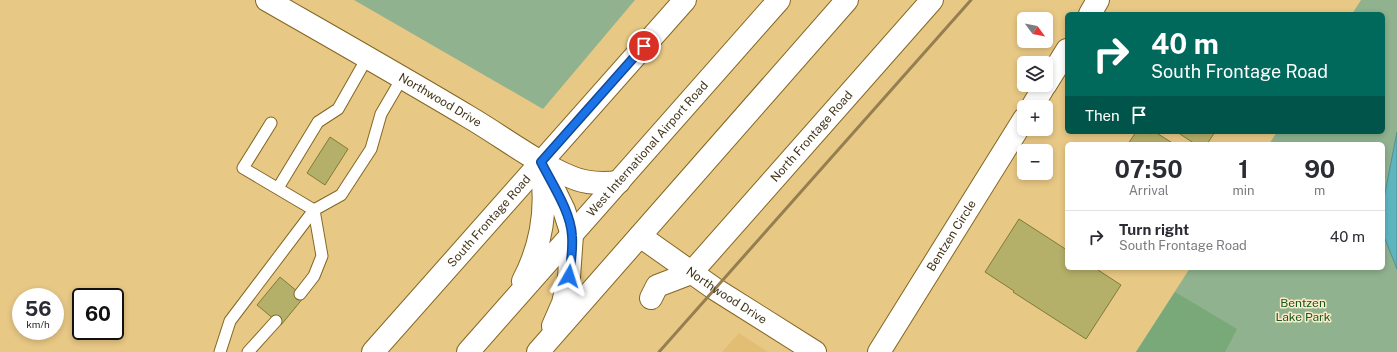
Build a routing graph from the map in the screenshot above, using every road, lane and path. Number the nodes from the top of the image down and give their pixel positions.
1 (267, 0) edge
2 (685, 0) edge
3 (779, 0) edge
4 (847, 0) edge
5 (932, 0) edge
6 (1098, 0) edge
7 (1091, 12) edge
8 (1065, 53) edge
9 (368, 58) junction
10 (1053, 73) edge
11 (402, 78) junction
12 (271, 123) dead end
13 (1017, 130) edge
14 (541, 162) junction
15 (619, 182) junction
16 (278, 188) junction
17 (314, 210) junction
18 (572, 235) junction
19 (640, 236) junction
20 (691, 273) junction
21 (300, 294) dead end
22 (650, 298) dead end
23 (276, 321) dead end
24 (492, 325) junction
25 (539, 350) edge
26 (220, 352) edge
27 (248, 352) edge
28 (373, 352) edge
29 (468, 352) edge
30 (815, 352) edge
31 (879, 352) edge

1 - 9 street, Northwood Drive
2 - 14 street, South Frontage Road
3 - 15 street, West International Airport Road
4 - 19 street
5 - 20 street, North Frontage Road
6 - 7 street
8 - 10 street
9 - 11 street, Northwood Drive
9 - 16 lane
11 - 14 street, Northwood Drive
11 - 17 lane
12 - 16 lane
13 - 31 street, Bentzen Circle
14 - 15 street, Northwood Drive
14 - 18 street
14 - 24 street
14 - 28 street, South Frontage Road
15 - 18 street, West International Airport Road
16 - 17 lane
17 - 21 lane
17 - 26 lane
18 - 24 street, West International Airport Road
18 - 25 street
19 - 20 street, Northwood Drive
19 - 25 street
20 - 22 street
20 - 30 street, Northwood Drive
23 - 27 lane
24 - 29 street, West International Airport Road

